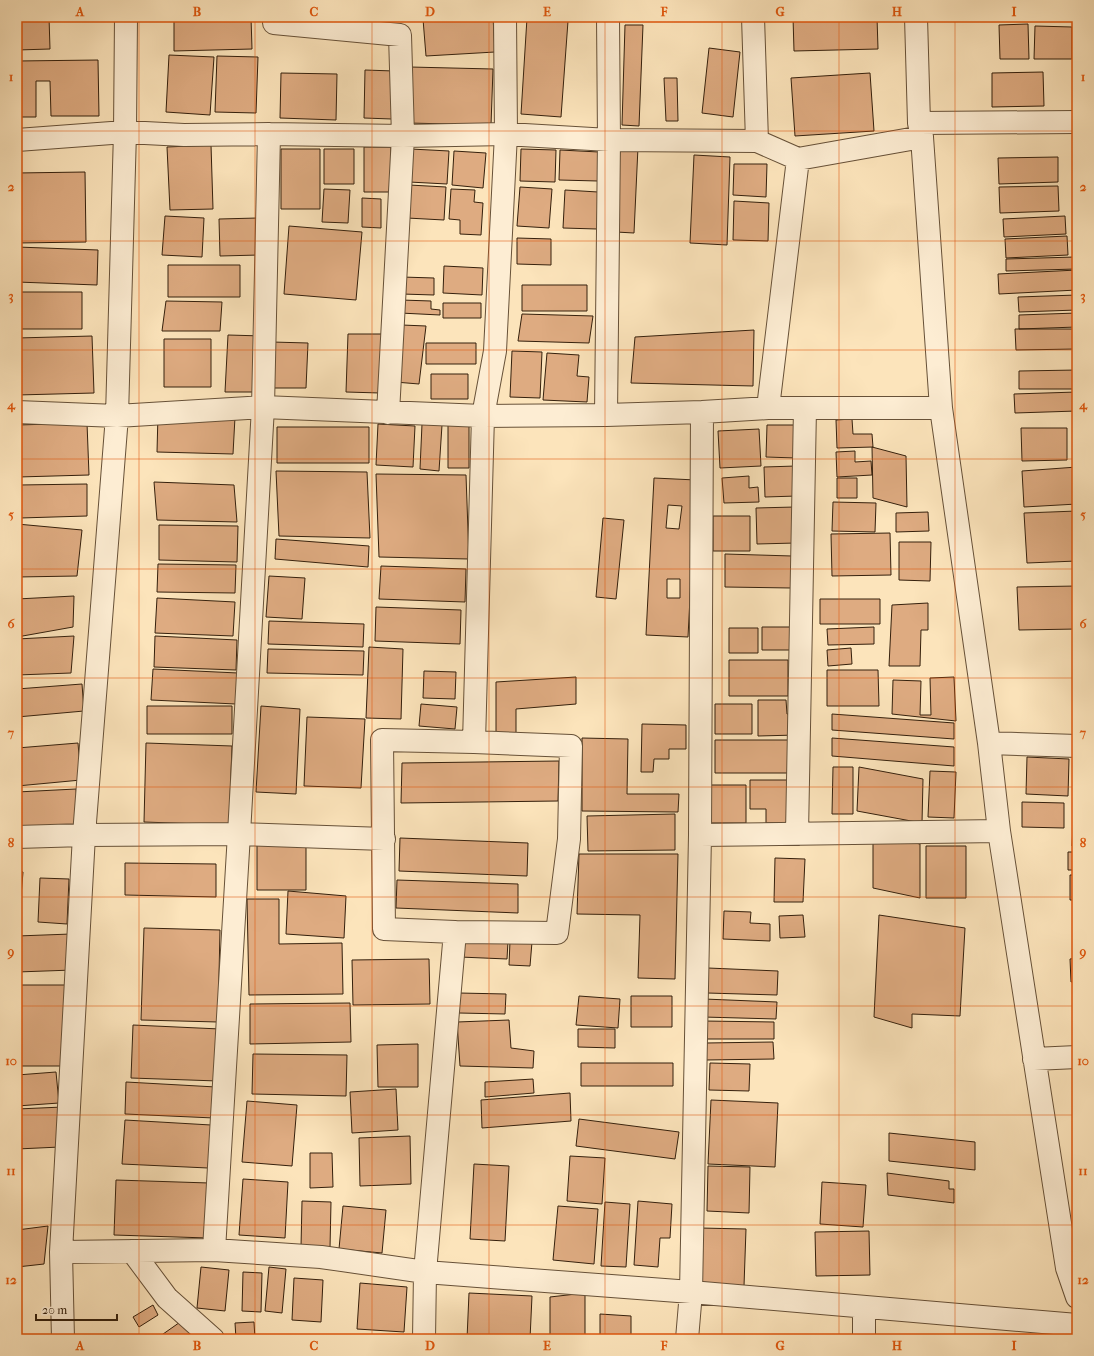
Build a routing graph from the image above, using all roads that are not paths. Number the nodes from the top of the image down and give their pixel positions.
1 (126, 17) edge
2 (274, 17) edge
3 (505, 17) edge
4 (608, 17) edge
5 (753, 17) edge
6 (916, 17) edge
7 (401, 26) edge
8 (1077, 122) edge
9 (921, 130) junction
10 (125, 132) junction
11 (269, 134) junction
12 (506, 134) junction
13 (403, 136) junction
14 (17, 140) edge
15 (609, 140) junction
16 (757, 141) junction
17 (798, 159) junction
18 (263, 407) junction
19 (768, 408) junction
20 (805, 408) junction
21 (941, 408) junction
22 (17, 412) edge
23 (702, 412) junction
24 (388, 413) junction
25 (606, 415) junction
26 (117, 416) junction
27 (483, 416) junction
28 (474, 742) junction
29 (989, 744) junction
30 (1077, 746) edge
31 (999, 832) junction
32 (239, 834) junction
33 (797, 834) junction
34 (84, 835) junction
35 (700, 835) junction
36 (17, 837) edge
37 (384, 839) junction
38 (455, 932) junction
39 (1077, 1057) edge
40 (1034, 1059) junction
41 (214, 1250) junction
42 (132, 1251) junction
43 (61, 1252) junction
44 (1072, 1266) edge
45 (425, 1272) junction
46 (691, 1292) junction
47 (1077, 1297) edge
48 (864, 1307) junction
49 (1077, 1326) edge
50 (63, 1339) edge
51 (213, 1339) edge
52 (424, 1339) edge
53 (687, 1339) edge
54 (864, 1339) edge

1 - 10 street
2 - 7 street
3 - 12 street
4 - 15 street
5 - 16 street
6 - 9 street
7 - 13 street
8 - 9 street
9 - 17 street
9 - 21 street
10 - 11 street
10 - 14 street
10 - 26 street
11 - 13 street
11 - 18 street
12 - 13 street
12 - 15 street
12 - 27 street
13 - 24 street
15 - 16 street
15 - 25 street
16 - 17 street
17 - 19 street
18 - 24 street
18 - 26 street
18 - 32 street
19 - 20 street
19 - 23 street
20 - 21 street
20 - 33 street
21 - 29 street
22 - 26 street
23 - 25 street
23 - 35 street
24 - 27 street
25 - 27 street
26 - 34 street
27 - 28 street
28 - 37 street
28 - 38 street
29 - 30 street
29 - 31 street
31 - 33 street
31 - 40 street
32 - 34 street
32 - 37 street
32 - 41 street
33 - 35 street
34 - 36 street
34 - 43 street
35 - 46 street
37 - 38 street
38 - 45 street
39 - 40 street
40 - 44 street
41 - 42 street
41 - 45 street
42 - 43 street
42 - 51 street
43 - 50 street
44 - 47 street
45 - 46 street
45 - 52 street
46 - 48 street
46 - 53 street
48 - 49 street
48 - 54 street

